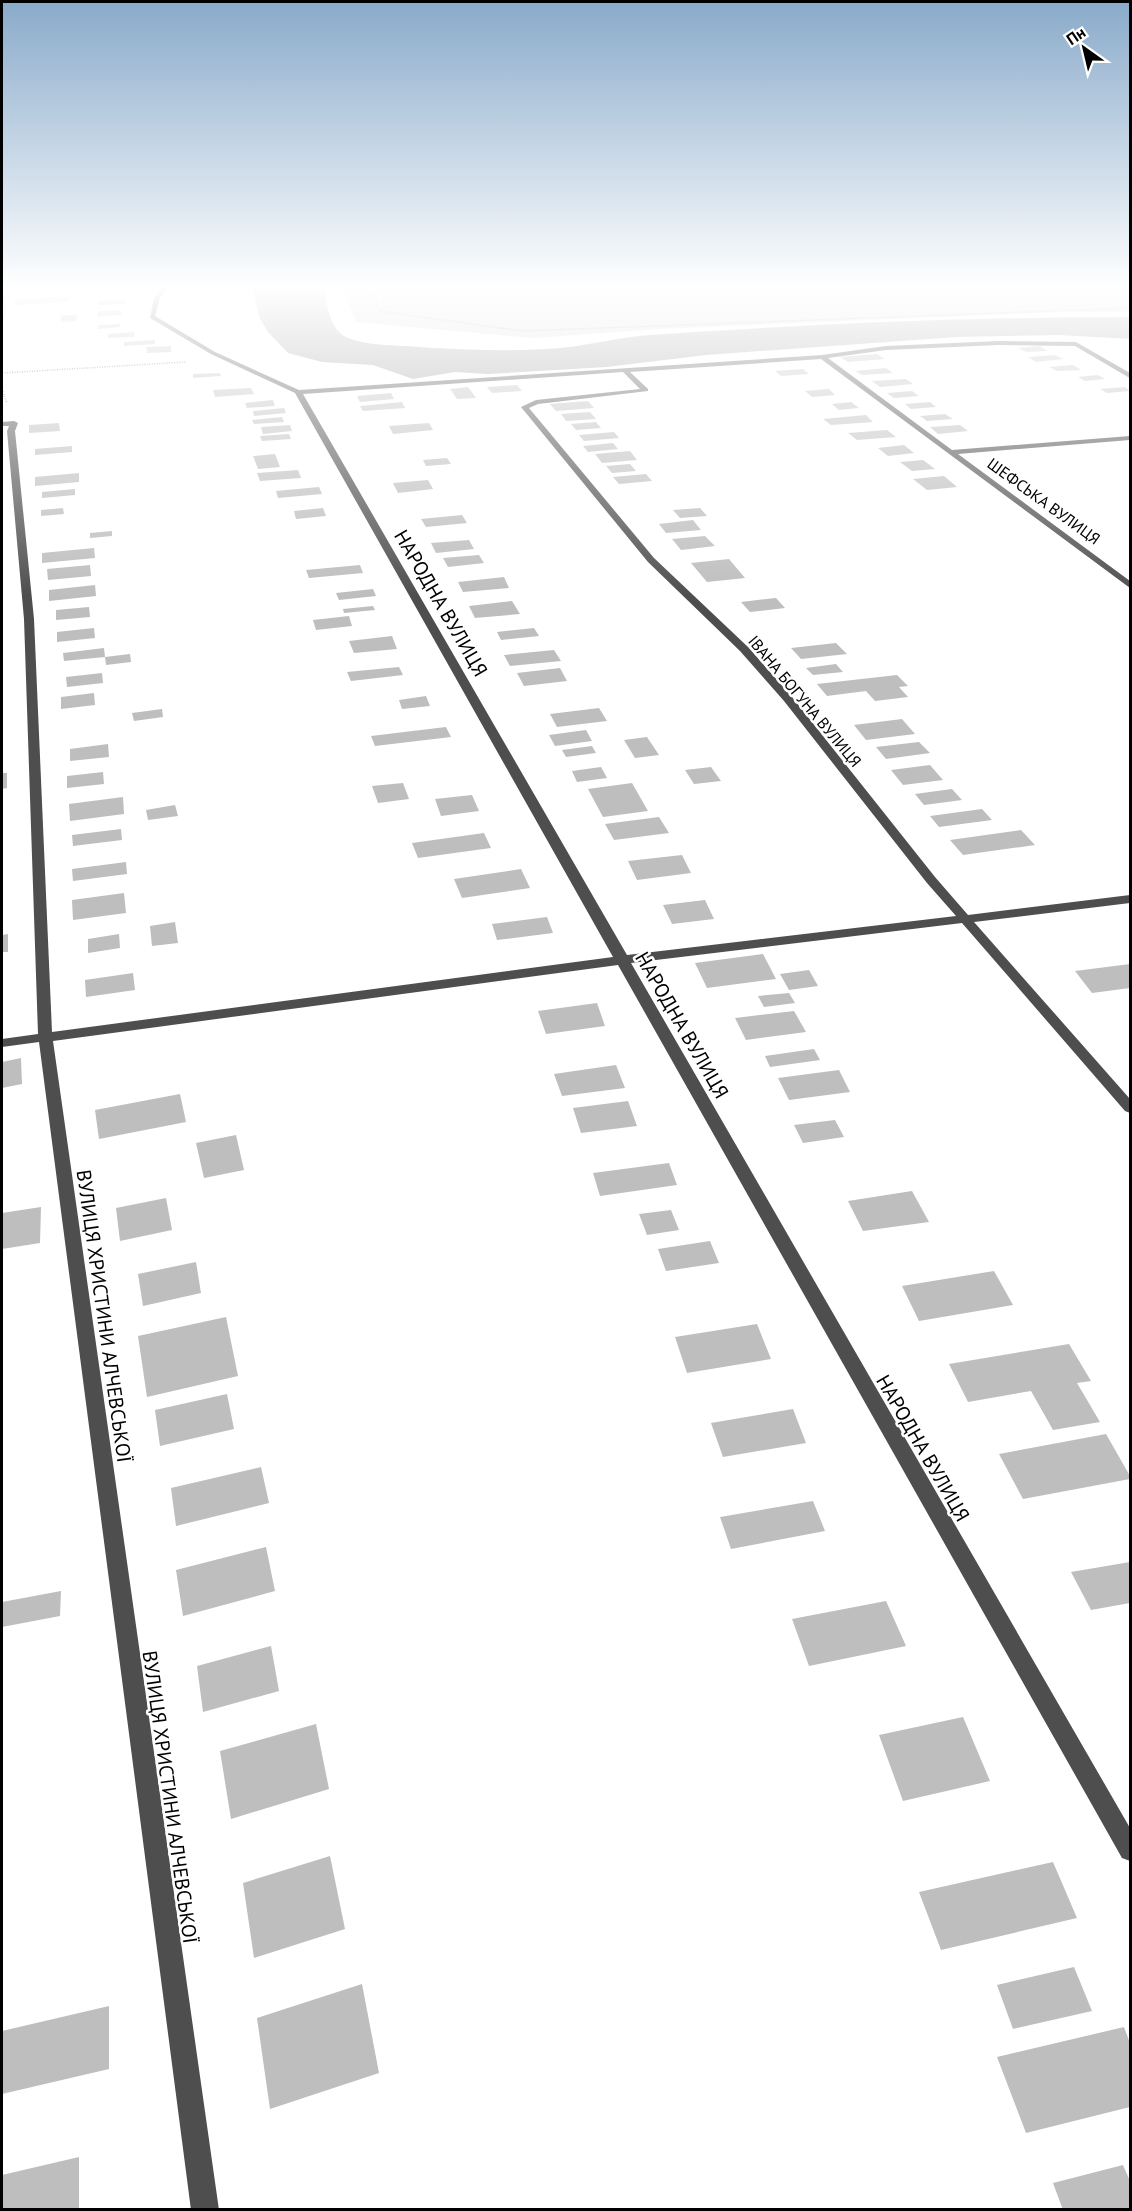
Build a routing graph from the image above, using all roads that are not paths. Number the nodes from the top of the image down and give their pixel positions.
1 (294, 390) edge
2 (325, 390) edge
3 (644, 390) edge
4 (867, 390) edge
5 (298, 392) junction
6 (8, 424) edge
7 (1131, 438) edge
8 (952, 453) junction
9 (1131, 585) edge
10 (1131, 899) edge
11 (964, 919) junction
12 (622, 960) junction
13 (45, 1037) junction
14 (2, 1043) edge
15 (1131, 1108) edge
16 (1131, 1850) edge
17 (205, 2210) edge

1 - 5 street
2 - 5 street
3 - 11 street, ІВАНА БОГУНА ВУЛИЦЯ
4 - 8 street, ШЕФСЬКА ВУЛИЦЯ
5 - 12 street, НАРОДНА ВУЛИЦЯ
6 - 13 street, ВУЛИЦЯ ХРИСТИНИ АЛЧЕВСЬКОЇ
7 - 8 street
8 - 9 street, ШЕФСЬКА ВУЛИЦЯ
10 - 11 street
11 - 12 street
11 - 15 street, ІВАНА БОГУНА ВУЛИЦЯ
12 - 13 street
12 - 16 street, НАРОДНА ВУЛИЦЯ
13 - 14 street
13 - 17 street, ВУЛИЦЯ ХРИСТИНИ АЛЧЕВСЬКОЇ

